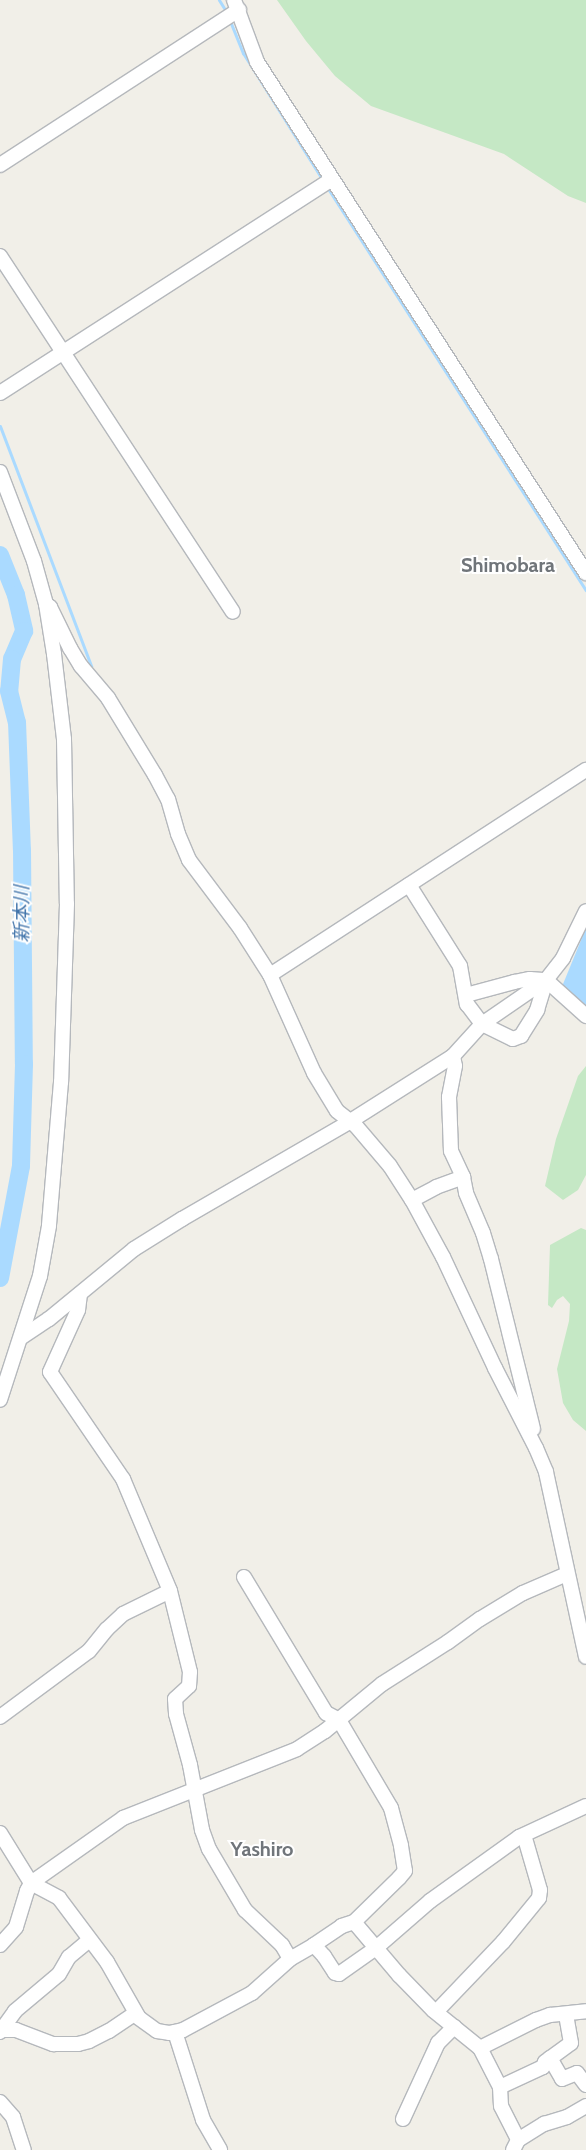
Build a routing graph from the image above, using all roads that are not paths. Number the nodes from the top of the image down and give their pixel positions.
1 (236, 5) edge
2 (0, 165) edge
3 (331, 180) junction
4 (0, 256) edge
5 (63, 353) junction
6 (0, 393) edge
7 (0, 472) edge
8 (586, 573) edge
9 (46, 604) junction
10 (232, 612) dead end
11 (586, 770) edge
12 (409, 885) junction
13 (586, 911) edge
14 (270, 975) junction
15 (546, 980) junction
16 (466, 995) junction
17 (586, 1016) edge
18 (482, 1024) junction
19 (452, 1056) junction
20 (348, 1122) junction
21 (463, 1177) junction
22 (412, 1200) junction
23 (80, 1294) junction
24 (22, 1337) junction
25 (0, 1400) edge
26 (531, 1438) junction
27 (567, 1574) junction
28 (244, 1577) dead end
29 (170, 1591) junction
30 (586, 1657) edge
31 (0, 1717) edge
32 (339, 1720) junction
33 (194, 1790) junction
34 (586, 1806) edge
35 (0, 1833) edge
36 (524, 1835) junction
37 (31, 1883) junction
38 (354, 1922) junction
39 (89, 1940) junction
40 (0, 1945) edge
41 (314, 1946) junction
42 (376, 1948) junction
43 (290, 1959) junction
44 (586, 2011) edge
45 (436, 2012) junction
46 (136, 2013) junction
47 (566, 2014) junction
48 (454, 2027) junction
49 (1, 2031) edge
50 (175, 2032) junction
51 (480, 2048) junction
52 (550, 2058) junction
53 (586, 2085) edge
54 (500, 2087) junction
55 (0, 2102) edge
56 (586, 2106) edge
57 (403, 2119) dead end
58 (516, 2145) edge
59 (24, 2150) edge
60 (220, 2150) edge

1 - 2 street
1 - 3 street
3 - 5 street
3 - 8 street
4 - 5 street
5 - 6 street
5 - 10 street
7 - 9 street
9 - 14 street
9 - 24 street
11 - 12 street
12 - 14 street
12 - 16 street
13 - 15 street
14 - 20 street
15 - 16 street
15 - 17 street
15 - 18 street
15 - 18 street
16 - 18 street
18 - 19 street
19 - 20 street
19 - 21 street
20 - 22 street
20 - 23 street
21 - 22 street
21 - 26 street
22 - 26 street
23 - 24 street
23 - 29 street
24 - 25 street
26 - 27 street
27 - 30 street
27 - 32 street
28 - 32 street
29 - 31 street
29 - 33 street
32 - 33 street
32 - 38 street
33 - 37 street
33 - 43 street
34 - 36 street
35 - 37 street
36 - 42 street
36 - 45 street
37 - 39 street
37 - 40 street
38 - 41 street
38 - 42 street
39 - 46 street
39 - 49 street
41 - 42 street
41 - 43 street
42 - 45 street
43 - 50 street
44 - 47 street
45 - 48 street
46 - 49 street
46 - 50 street
47 - 51 street
47 - 52 street
48 - 51 street
48 - 57 street
50 - 60 street
51 - 54 street
52 - 53 street
52 - 54 street
54 - 58 street
55 - 59 street
56 - 58 street

